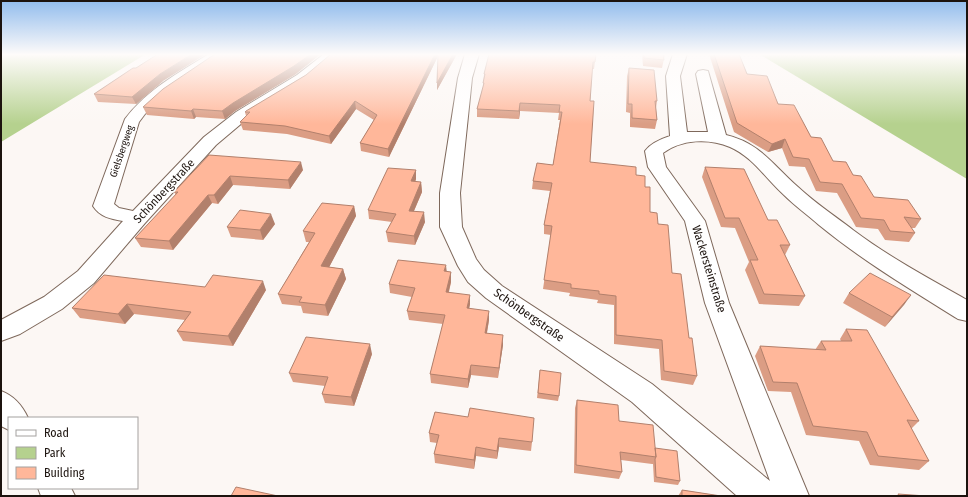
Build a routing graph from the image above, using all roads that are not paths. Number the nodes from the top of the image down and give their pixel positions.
1 (183, 77) edge
2 (303, 77) edge
3 (465, 77) edge
4 (673, 77) edge
5 (704, 77) edge
6 (718, 138) junction
7 (679, 139) junction
8 (138, 218) junction
9 (967, 312) edge
10 (1, 331) edge
11 (1, 404) edge
12 (12, 417) edge
13 (762, 496) edge
14 (792, 496) edge

1 - 8 street, Gielsbergweg
2 - 8 street, Schönbergstraße
3 - 13 street, Schönbergstraße
4 - 7 street
5 - 6 street
6 - 7 street, Wackersteinstraße
6 - 9 street, Wackersteinstraße
7 - 14 street, Wackersteinstraße
8 - 10 street, Schönbergstraße
11 - 12 street

